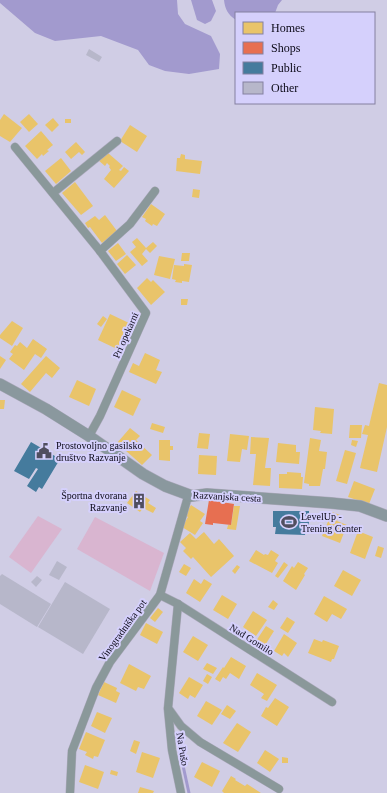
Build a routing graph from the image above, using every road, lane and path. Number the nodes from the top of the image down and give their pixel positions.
1 (117, 142) dead end
2 (14, 147) dead end
3 (155, 191) dead end
4 (53, 194) junction
5 (100, 251) junction
6 (0, 384) edge
7 (89, 436) junction
8 (189, 498) junction
9 (387, 516) edge
10 (160, 595) junction
11 (178, 604) junction
12 (332, 702) dead end
13 (168, 708) junction
14 (279, 789) dead end
15 (70, 793) edge
16 (181, 793) edge

1 - 4 street
2 - 4 street, Pri opekarni
3 - 5 street
4 - 5 street, Pri opekarni
5 - 7 street, Pri opekarni
6 - 7 street, Razvanjska cesta
7 - 8 street, Razvanjska cesta
8 - 9 street, Razvanjska cesta
8 - 10 street, Vinogradniška pot
10 - 11 street, Nad Gomilo
10 - 15 street, Vinogradniška pot
11 - 12 street, Nad Gomilo
11 - 13 street, Na Pušo
13 - 14 street
13 - 16 street, Na Pušo

